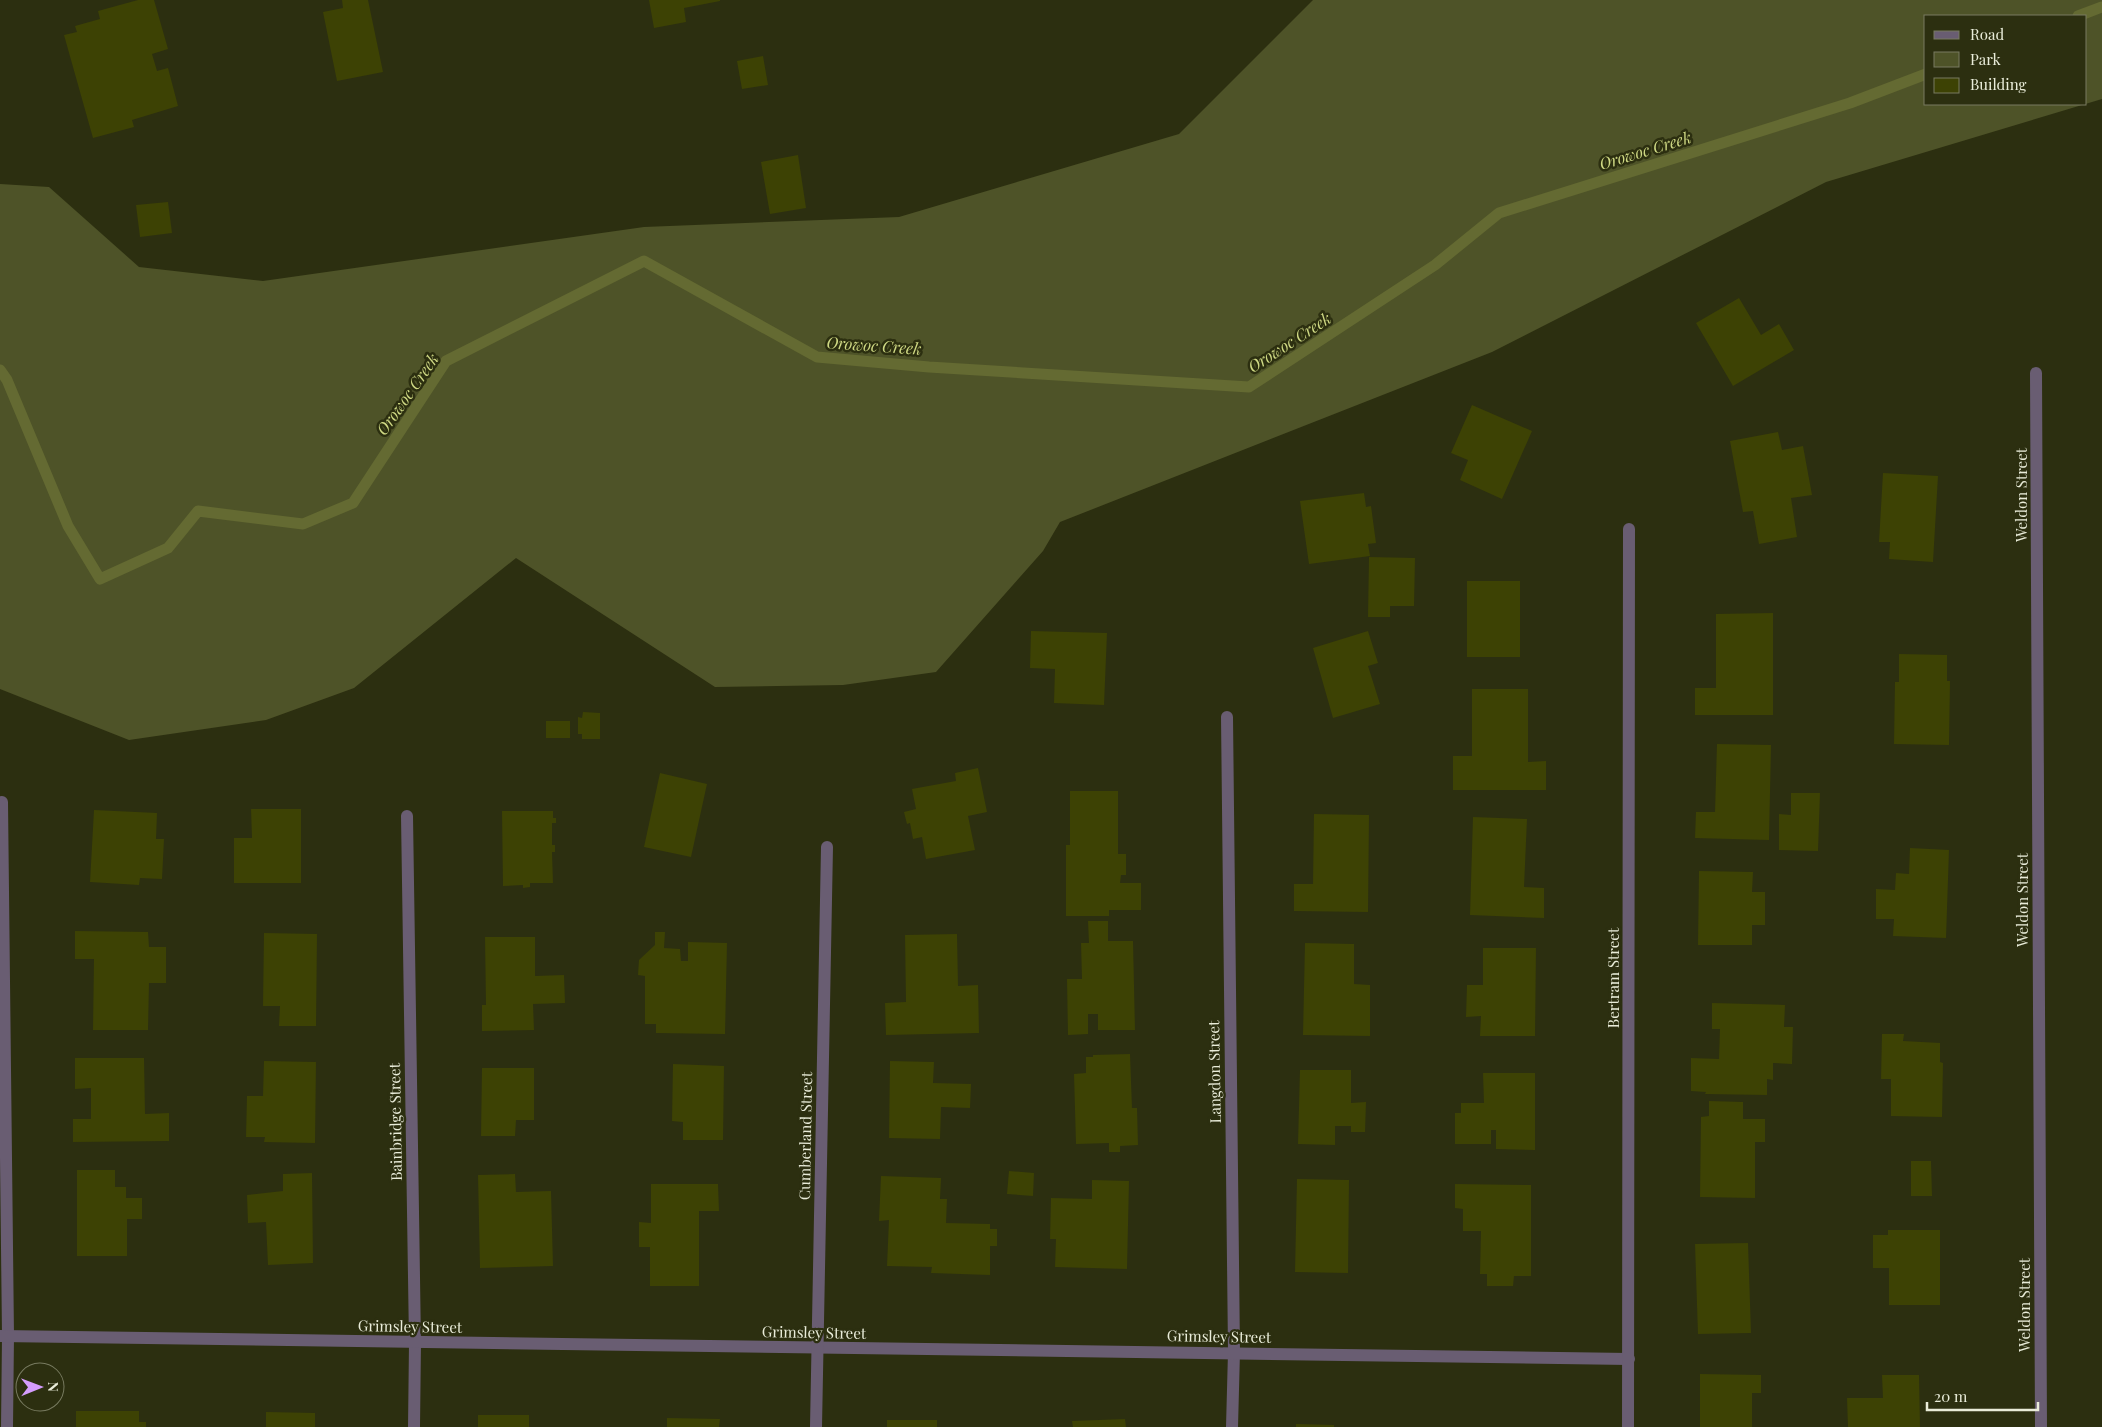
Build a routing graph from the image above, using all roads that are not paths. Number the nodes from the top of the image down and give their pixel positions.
1 (2036, 373) dead end
2 (1630, 530) dead end
3 (1227, 717) dead end
4 (2, 802) dead end
5 (407, 816) dead end
6 (827, 847) dead end
7 (4, 1336) edge
8 (415, 1343) junction
9 (817, 1348) junction
10 (1234, 1352) junction
11 (1628, 1359) junction
12 (7, 1427) edge
13 (414, 1427) edge
14 (816, 1427) edge
15 (1232, 1427) edge
16 (1628, 1427) edge
17 (2040, 1427) edge

1 - 17 street, Weldon Street
2 - 11 street, Bertram Street
3 - 10 street, Langdon Street
4 - 7 street
5 - 8 street, Bainbridge Street
6 - 9 street, Cumberland Street
7 - 8 street, Grimsley Street
7 - 12 street
8 - 9 street, Grimsley Street
8 - 13 street, Bainbridge Street
9 - 10 street, Grimsley Street
9 - 14 street, Cumberland Street
10 - 11 street, Grimsley Street
10 - 15 street, Langdon Street
11 - 16 street, Bertram Street

